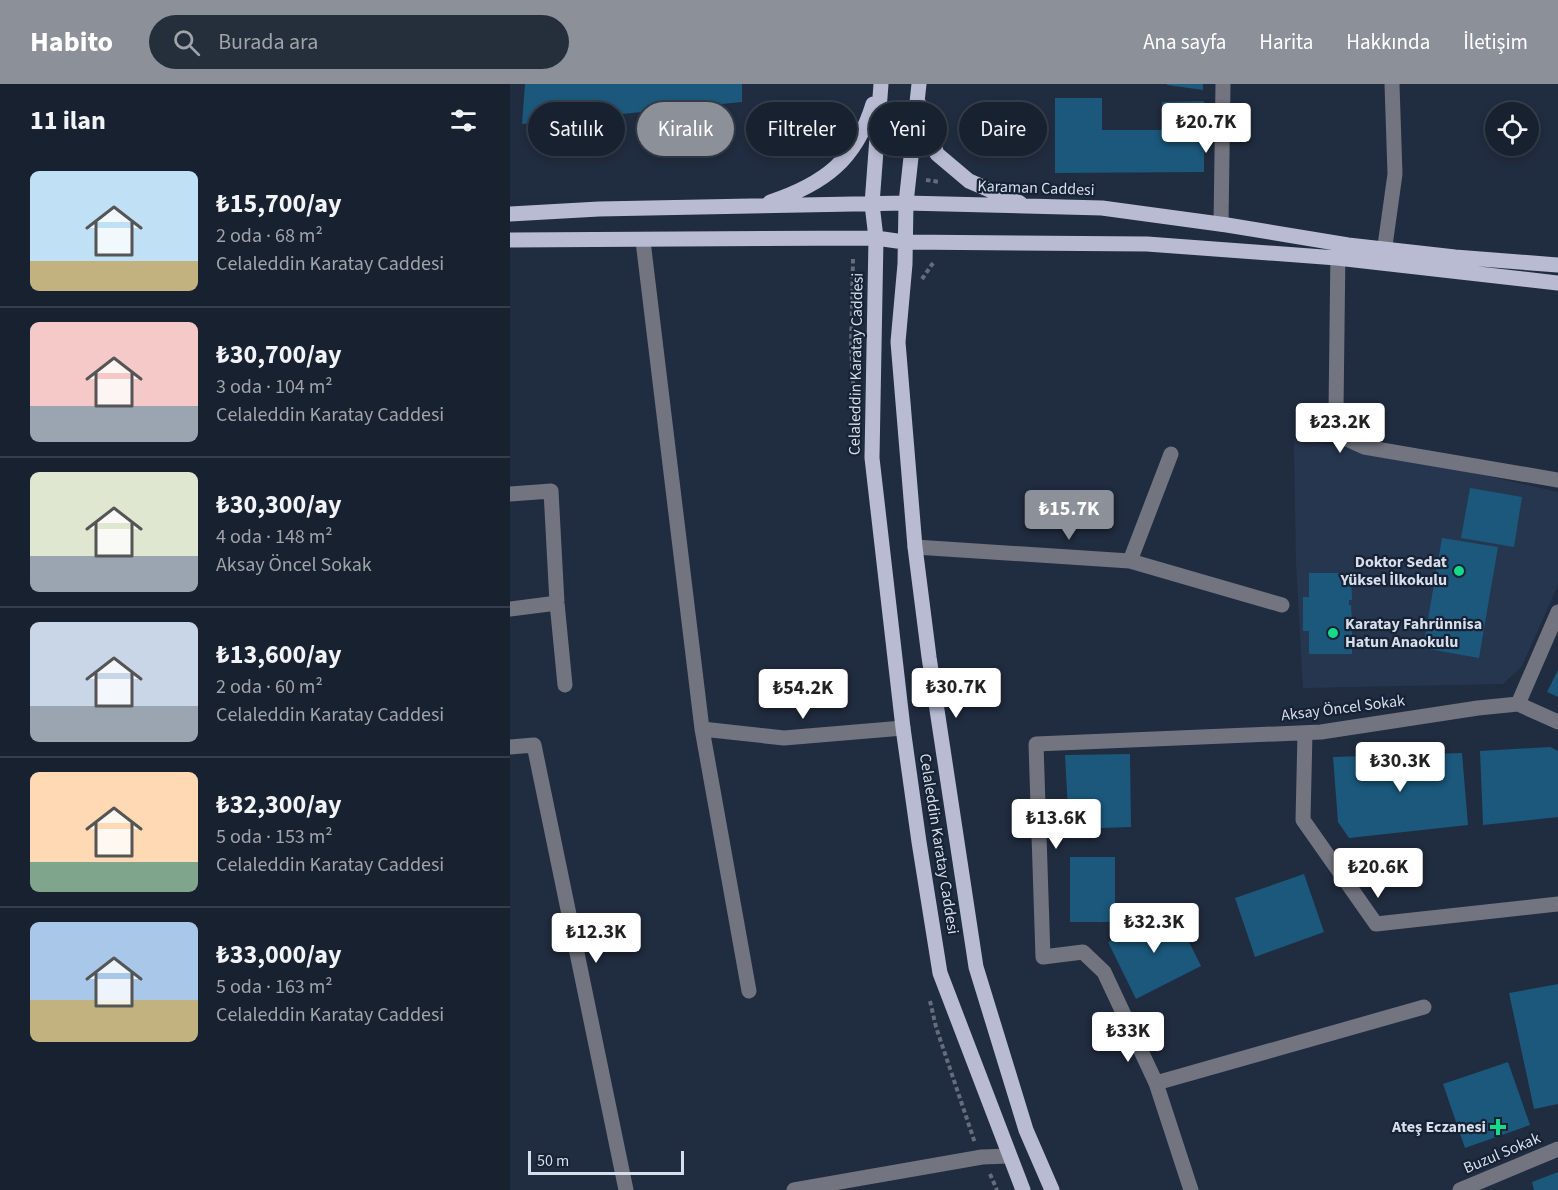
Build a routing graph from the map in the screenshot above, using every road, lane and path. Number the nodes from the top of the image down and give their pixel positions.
1 (880, 84) edge
2 (919, 84) edge
3 (1223, 84) edge
4 (1392, 84) edge
5 (918, 101) junction
6 (906, 203) junction
7 (872, 204) junction
8 (1026, 206) junction
9 (757, 207) junction
10 (510, 214) edge
11 (1221, 224) junction
12 (876, 238) junction
13 (510, 240) edge
14 (643, 241) junction
15 (904, 242) junction
16 (1338, 251) junction
17 (1384, 256) junction
18 (933, 263) dead end
19 (1558, 265) edge
20 (1558, 283) edge
21 (920, 287) dead end
22 (1171, 454) dead end
23 (1558, 480) edge
24 (510, 494) edge
25 (915, 547) junction
26 (1130, 561) junction
27 (557, 603) junction
28 (1282, 605) dead end
29 (510, 609) edge
30 (1558, 612) edge
31 (565, 685) dead end
32 (1518, 704) junction
33 (1558, 722) edge
34 (702, 729) junction
35 (903, 729) junction
36 (1305, 733) junction
37 (510, 747) edge
38 (1558, 904) edge
39 (749, 991) dead end
40 (1424, 1007) dead end
41 (1156, 1083) junction
42 (1558, 1149) edge
43 (1009, 1156) junction
44 (626, 1190) edge
45 (794, 1190) edge
46 (1023, 1190) edge
47 (1052, 1190) edge
48 (1191, 1190) edge
49 (1460, 1190) edge

1 - 7 main road, Celaleddin Karatay Caddesi
1 - 9 main road
2 - 5 main road, Celaleddin Karatay Caddesi
3 - 11 street
4 - 17 street
5 - 6 main road, Celaleddin Karatay Caddesi
5 - 8 main road
6 - 7 main road, Karaman Caddesi
6 - 8 main road, Karaman Caddesi
6 - 15 main road, Celaleddin Karatay Caddesi
7 - 9 main road, Karaman Caddesi
7 - 12 main road, Celaleddin Karatay Caddesi
8 - 11 main road, Karaman Caddesi
9 - 10 main road, Karaman Caddesi
11 - 16 main road, Karaman Caddesi
12 - 14 main road, Karaman Caddesi
12 - 15 main road, Karaman Caddesi
12 - 35 main road, Celaleddin Karatay Caddesi
13 - 14 main road, Karaman Caddesi
14 - 34 street
15 - 16 main road, Karaman Caddesi
15 - 25 main road, Celaleddin Karatay Caddesi
16 - 17 main road, Karaman Caddesi
16 - 23 street
17 - 19 main road, Karaman Caddesi
17 - 20 main road, Karaman Caddesi
18 - 21 path
22 - 26 street
24 - 27 street
25 - 26 street
25 - 47 main road, Celaleddin Karatay Caddesi
26 - 28 street
27 - 29 street
27 - 31 street
30 - 32 street
32 - 33 street
32 - 36 street, Aksay Öncel Sokak
34 - 35 street
34 - 39 street
35 - 43 main road, Celaleddin Karatay Caddesi
36 - 38 street
36 - 41 street, Aksay Öncel Sokak
37 - 44 street
40 - 41 street
41 - 48 street
42 - 49 street, Buzul Sokak
43 - 45 street
43 - 46 main road, Celaleddin Karatay Caddesi

